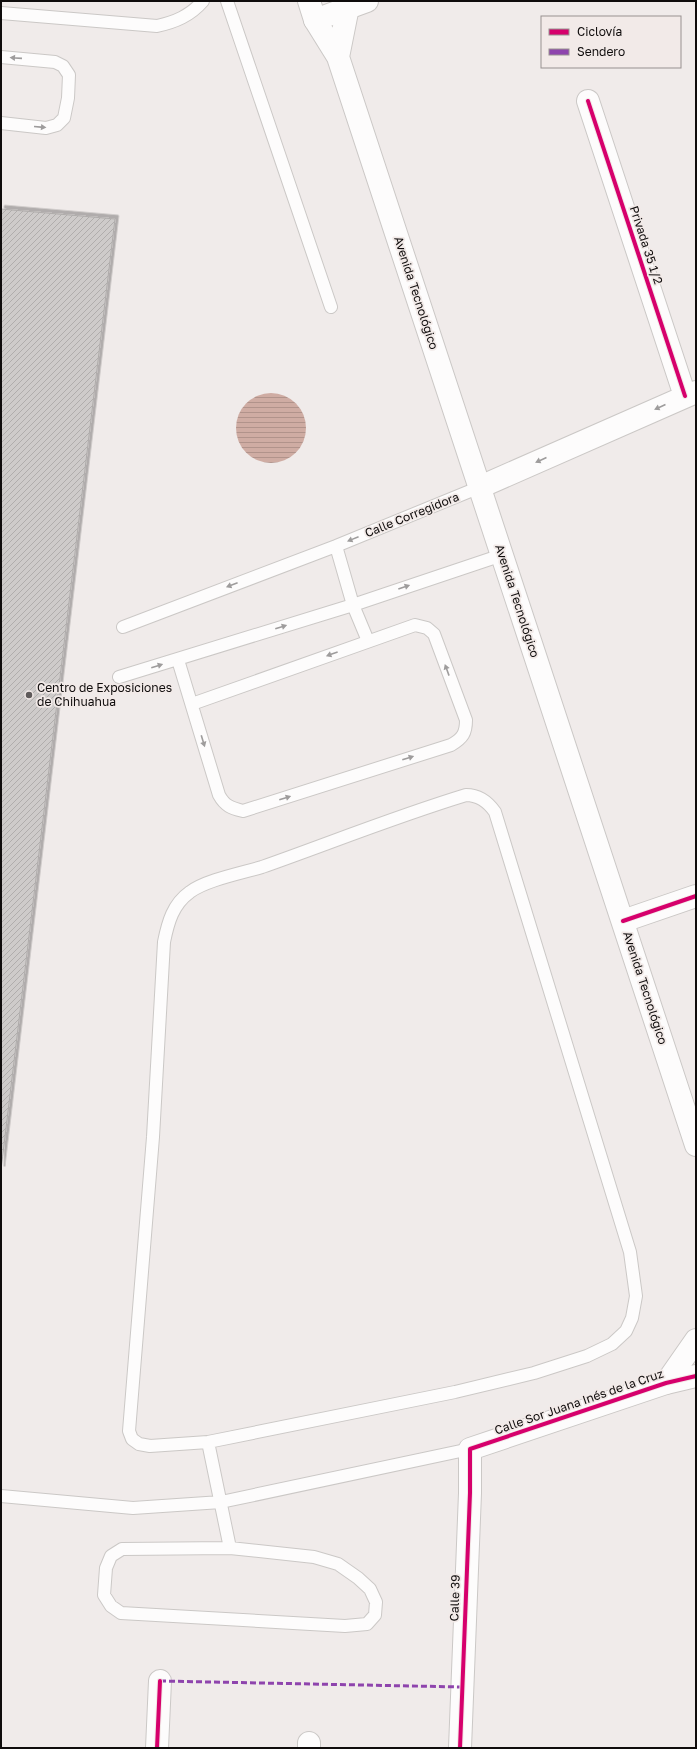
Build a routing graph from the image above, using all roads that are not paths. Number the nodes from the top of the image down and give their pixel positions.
1 (203, 1) edge
2 (226, 1) edge
3 (353, 3) edge
4 (312, 11) edge
5 (1, 13) edge
6 (1, 57) edge
7 (338, 57) junction
8 (588, 101) dead end
9 (1, 123) edge
10 (331, 307) dead end
11 (691, 394) edge
12 (480, 487) junction
13 (336, 546) junction
14 (502, 555) junction
15 (353, 604) junction
16 (123, 627) dead end
17 (368, 641) junction
18 (178, 660) junction
19 (119, 677) dead end
20 (192, 704) junction
21 (696, 896) edge
22 (623, 921) junction
23 (694, 1134) edge
24 (696, 1340) edge
25 (696, 1376) edge
26 (666, 1383) junction
27 (208, 1442) junction
28 (470, 1449) junction
29 (1, 1496) edge
30 (221, 1502) junction
31 (230, 1548) junction
32 (160, 1681) dead end
33 (157, 1748) edge
34 (460, 1748) edge

1 - 5 lane
2 - 10 lane
3 - 4 main road
3 - 7 main road, Avenida Tecnológico
4 - 7 main road, Avenida Tecnológico
9 -> 6 lane
7 - 12 main road, Avenida Tecnológico
8 - 11 main road, Privada 35 1/2
11 -> 12 main road, Calle Corregidora
12 -> 13 lane, Calle Corregidora
12 - 14 main road, Avenida Tecnológico
13 - 15 lane
13 -> 16 lane, Calle Corregidora
15 -> 14 lane
14 - 22 main road, Avenida Tecnológico
15 - 17 lane
18 -> 15 lane
17 -> 20 lane
20 -> 17 lane
19 -> 18 lane
18 - 20 lane
21 - 22 main road
22 - 23 main road, Avenida Tecnológico
24 - 26 main road
25 - 26 main road, Calle Sor Juana Inés de la Cruz
26 - 28 main road, Calle Sor Juana Inés de la Cruz
27 - 27 lane
27 - 30 lane
28 - 30 lane, Calle Sor Juana Inés de la Cruz
28 - 34 main road, Calle 39
29 - 30 lane, Calle Sor Juana Inés de la Cruz
30 - 31 lane
31 - 31 lane
32 - 33 main road

